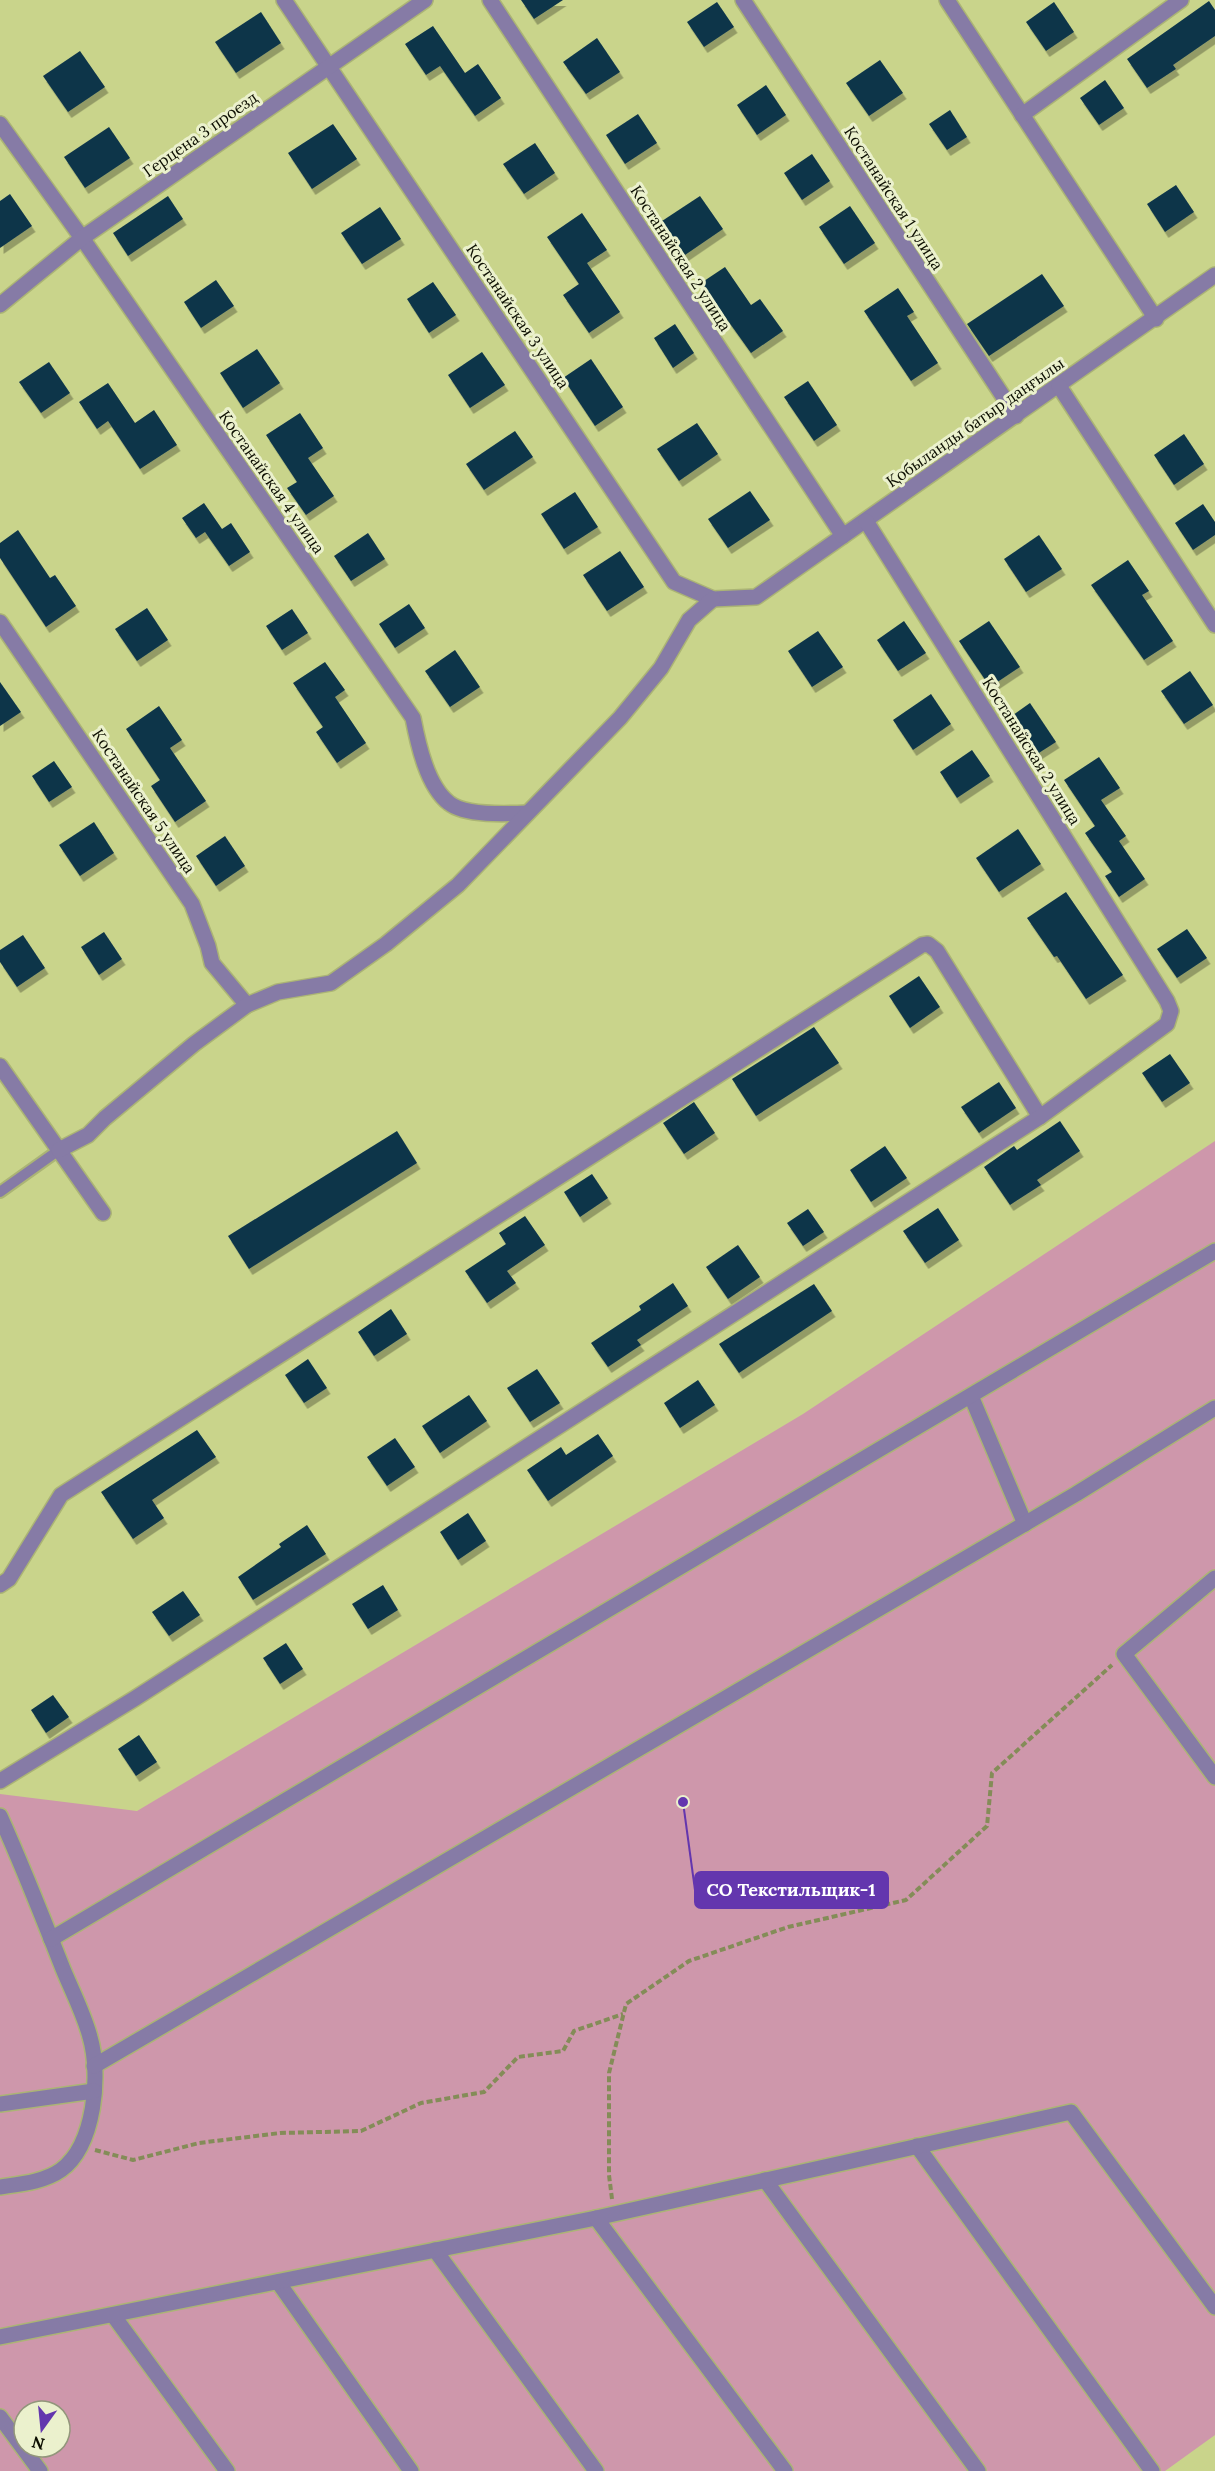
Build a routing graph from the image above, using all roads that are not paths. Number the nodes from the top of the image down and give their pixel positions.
1 (284, 0) edge
2 (425, 0) edge
3 (490, 0) edge
4 (742, 0) edge
5 (947, 0) edge
6 (1181, 0) edge
7 (329, 67) junction
8 (1022, 114) junction
9 (0, 124) edge
10 (82, 238) junction
11 (1215, 275) edge
12 (0, 305) edge
13 (1156, 319) junction
14 (1059, 386) junction
15 (1016, 416) junction
16 (866, 520) junction
17 (843, 537) junction
18 (756, 597) joint
19 (713, 599) junction
20 (0, 622) edge
21 (1215, 625) edge
22 (527, 813) junction
23 (247, 1005) junction
24 (0, 1066) edge
25 (1040, 1117) junction
26 (59, 1150) junction
27 (0, 1192) edge
28 (103, 1213) dead end
29 (1215, 1251) edge
30 (971, 1396) junction
31 (1215, 1408) edge
32 (1024, 1524) junction
33 (1215, 1578) edge
34 (0, 1585) edge
35 (1215, 1778) edge
36 (0, 1781) edge
37 (0, 1816) edge
38 (51, 1939) junction
39 (94, 2066) junction
40 (94, 2091) junction
41 (0, 2104) edge
42 (917, 2146) junction
43 (765, 2180) junction
44 (0, 2187) edge
45 (596, 2218) junction
46 (435, 2250) junction
47 (278, 2282) junction
48 (1215, 2307) edge
49 (113, 2314) junction
50 (0, 2337) edge
51 (0, 2417) edge
52 (40, 2471) edge
53 (227, 2471) edge
54 (411, 2471) edge
55 (596, 2471) edge
56 (785, 2471) edge
57 (978, 2471) edge
58 (1152, 2471) edge

1 - 7 street, Костанайская 3 улица
2 - 7 street, Герцена 3 проезд
3 - 17 street, Костанайская 2 улица
4 - 15 street, Костанайская 1 улица
5 - 8 street
6 - 8 street
7 - 10 street, Герцена 3 проезд
7 - 19 street, Костанайская 3 улица
8 - 13 street
9 - 10 street, Костанайская 4 улица
10 - 12 street, Герцена 3 проезд
10 - 22 street, Костанайская 4 улица
11 - 13 street, Қобыланды батыр даңғылы
13 - 14 street, Қобыланды батыр даңғылы
14 - 15 street, Қобыланды батыр даңғылы
14 - 21 street
15 - 16 street, Қобыланды батыр даңғылы
16 - 17 street, Қобыланды батыр даңғылы
16 - 25 street, Костанайская 2 улица
17 - 18 street, Қобыланды батыр даңғылы
18 - 19 street, Костанайская 3 улица
19 - 22 street
20 - 23 street, Костанайская 5 улица
22 - 23 street
23 - 26 street
24 - 26 street
25 - 34 street
25 - 36 street
26 - 27 lane
26 - 28 street
29 - 30 street
30 - 32 street
30 - 38 street
31 - 32 street
32 - 39 street
33 - 35 street
37 - 38 street
38 - 39 street
39 - 40 street
40 - 41 street
40 - 44 street
42 - 43 street
42 - 48 street
42 - 58 street
43 - 45 street
43 - 57 street
45 - 46 street
45 - 56 street
46 - 47 street
46 - 55 street
47 - 49 street
47 - 54 street
49 - 50 street
49 - 53 street
51 - 52 street

